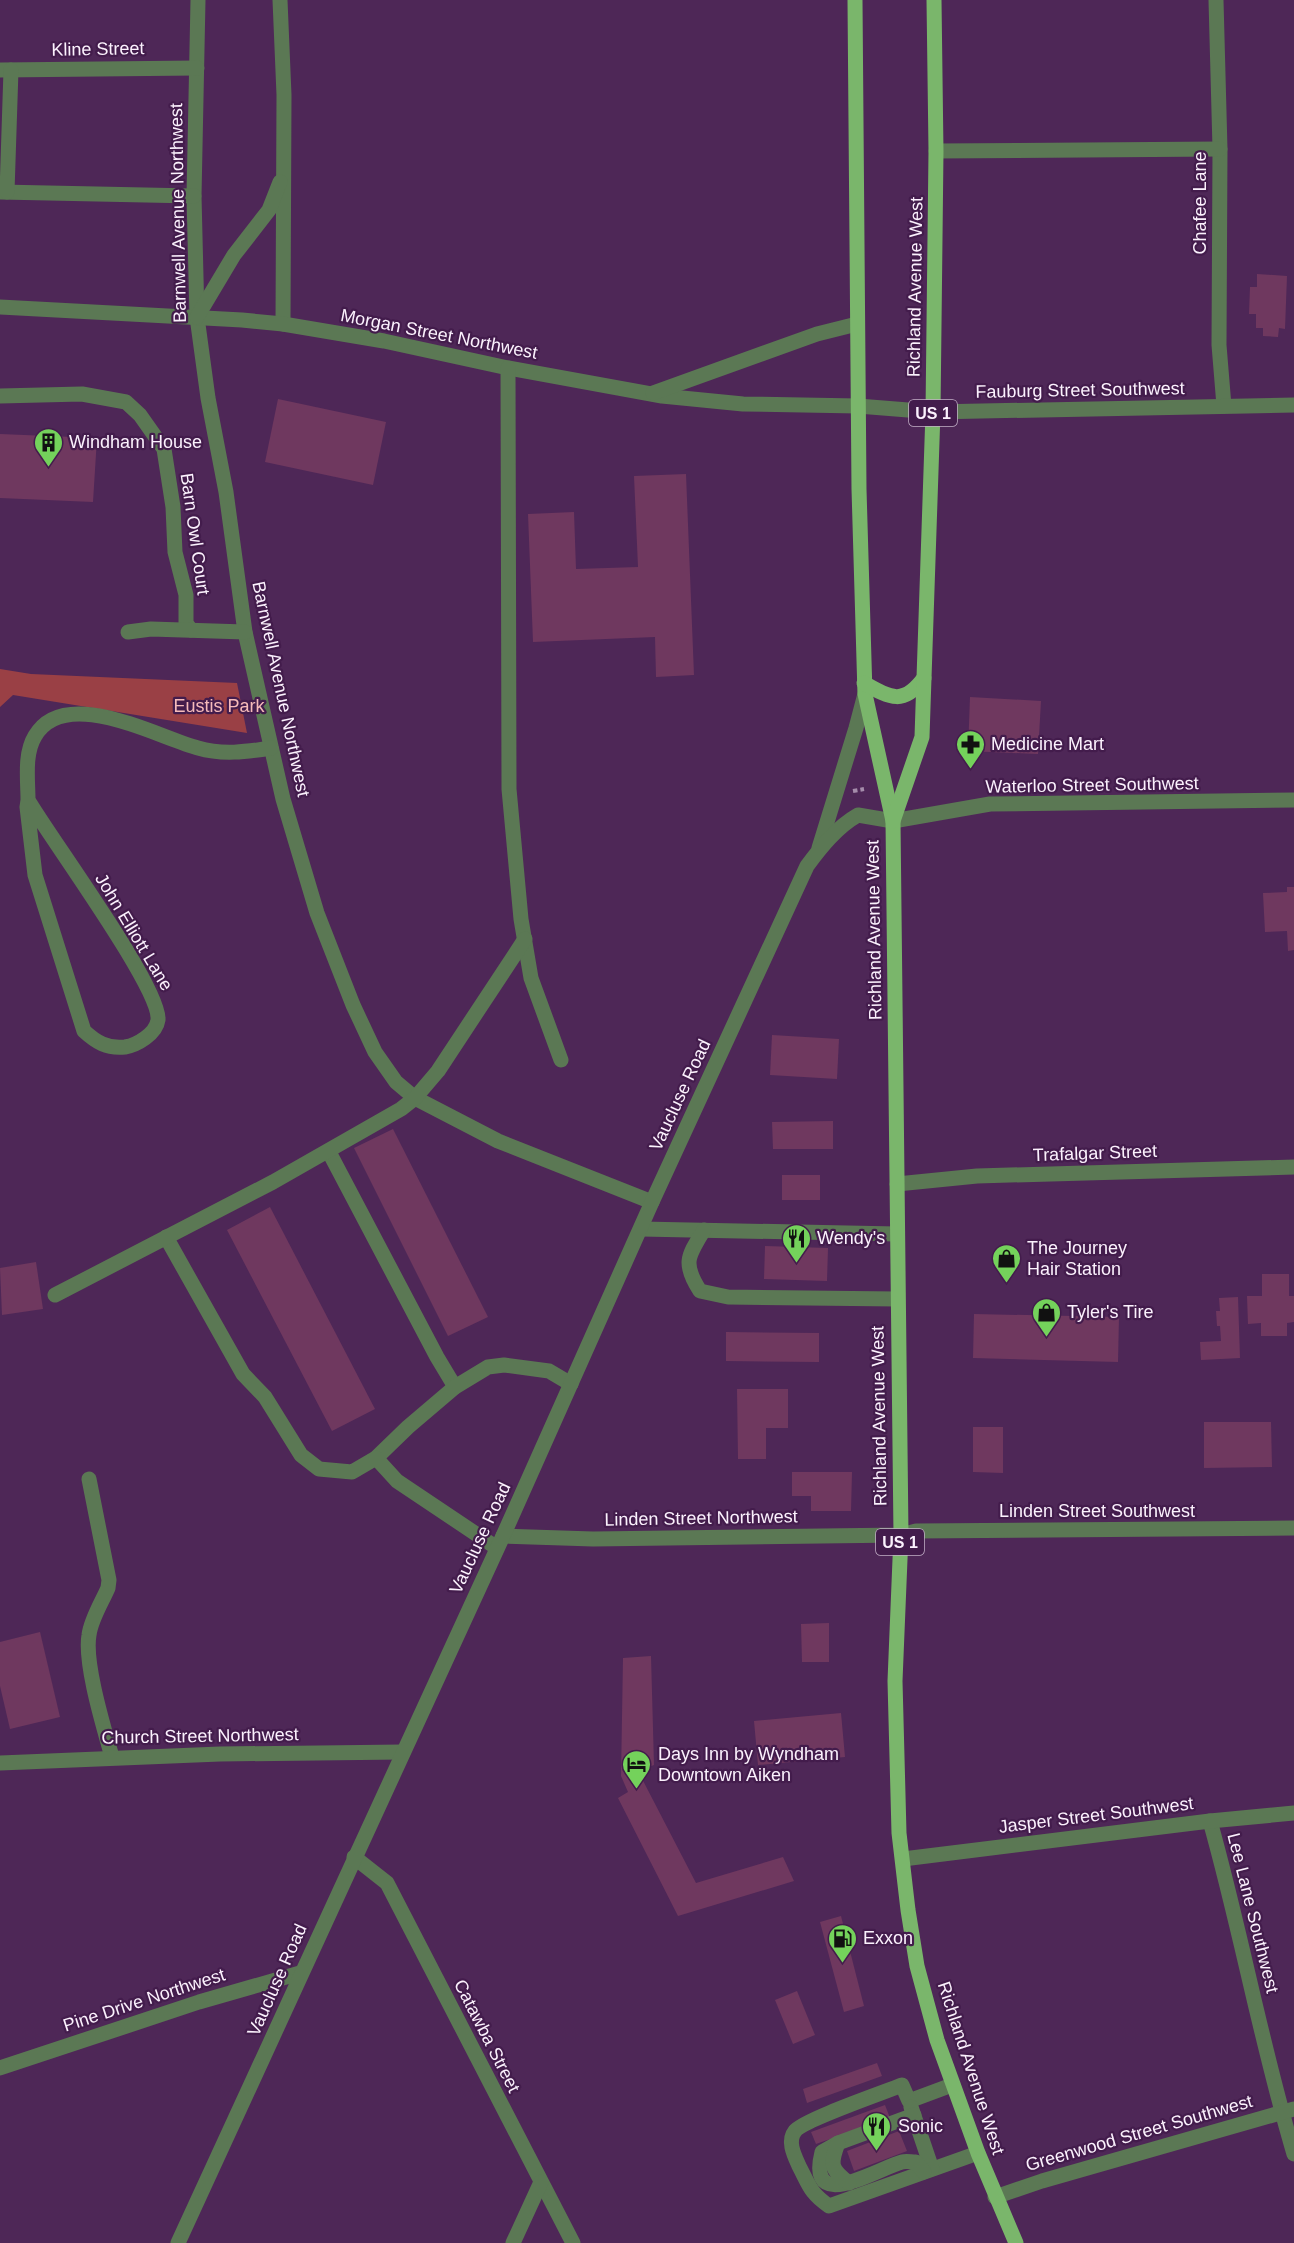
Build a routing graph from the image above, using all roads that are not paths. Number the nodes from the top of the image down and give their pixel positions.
1 (198, 0) edge
2 (280, 0) edge
3 (855, 0) edge
4 (934, 0) edge
5 (1216, 0) edge
6 (197, 68) junction
7 (5, 70) edge
8 (1220, 149) junction
9 (936, 151) junction
10 (285, 159) junction
11 (4, 192) edge
12 (194, 196) junction
13 (0, 307) edge
14 (197, 317) junction
15 (283, 324) junction
16 (857, 324) junction
17 (508, 368) junction
18 (651, 394) junction
19 (0, 396) edge
20 (1294, 405) edge
21 (858, 406) junction
22 (1224, 406) junction
23 (933, 412) junction
24 (191, 630) junction
25 (128, 632) dead end
26 (245, 632) junction
27 (924, 678) junction
28 (865, 688) junction
29 (271, 748) junction
30 (28, 800) junction
31 (1294, 800) edge
32 (892, 821) junction
33 (818, 851) junction
34 (525, 939) junction
35 (561, 1060) dead end
36 (415, 1098) junction
37 (329, 1152) junction
38 (1294, 1167) edge
39 (897, 1184) junction
40 (652, 1202) junction
41 (641, 1229) junction
42 (704, 1230) junction
43 (897, 1234) junction
44 (166, 1237) junction
45 (55, 1295) dead end
46 (897, 1299) junction
47 (571, 1384) junction
48 (455, 1387) junction
49 (376, 1458) junction
50 (89, 1479) dead end
51 (1294, 1528) edge
52 (901, 1535) junction
53 (500, 1542) junction
54 (402, 1752) junction
55 (112, 1757) junction
56 (0, 1763) edge
57 (1294, 1813) edge
58 (1210, 1821) junction
59 (354, 1857) junction
60 (903, 1859) junction
61 (300, 1973) junction
62 (0, 2067) edge
63 (952, 2085) junction
64 (911, 2108) junction
65 (1288, 2110) edge
66 (978, 2153) junction
67 (1294, 2154) edge
68 (928, 2171) junction
69 (541, 2182) junction
70 (995, 2197) junction
71 (178, 2243) edge
72 (513, 2243) edge
73 (573, 2243) edge
74 (1016, 2243) edge

1 - 6 street, Barnwell Avenue Northwest
2 - 10 street
3 - 16 main road, Richland Avenue West / US 1
4 - 9 main road, Richland Avenue West / US 1
5 - 8 street, Chafee Lane
6 - 7 street, Kline Street
6 - 12 street, Barnwell Avenue Northwest
7 - 11 street
8 - 9 street
8 - 22 street, Chafee Lane
9 - 23 main road, Richland Avenue West / US 1
10 - 14 street
10 - 15 street
11 - 12 street
12 - 14 street, Barnwell Avenue Northwest
13 - 14 street, Morgan Street Northwest
14 - 15 street, Morgan Street Northwest
14 - 26 street, Barnwell Avenue Northwest
15 - 17 street, Morgan Street Northwest
16 - 18 street
16 - 21 main road, Richland Avenue West / US 1
17 - 18 street, Morgan Street Northwest
17 - 34 street
18 - 21 street, Fauburg Street Southwest
19 - 24 street, Barn Owl Court
20 - 22 street, Fauburg Street Southwest
21 - 23 street, Fauburg Street Southwest
21 - 28 main road, Richland Avenue West / US 1
22 - 23 street, Fauburg Street Southwest
23 - 27 main road, Richland Avenue West / US 1
24 - 25 street
24 - 26 street
26 - 29 street, Barnwell Avenue Northwest
27 - 28 main road
27 - 32 main road, Richland Avenue West / US 1
28 - 32 main road, Richland Avenue West / US 1
28 - 33 street
29 - 30 street, John Elliott Lane
29 - 36 street, Barnwell Avenue Northwest
30 - 30 street, John Elliott Lane
31 - 32 street, Waterloo Street Southwest
32 - 33 street, Waterloo Street Southwest
32 - 39 main road, Richland Avenue West / US 1
33 - 40 street, Vaucluse Road
34 - 35 street
34 - 36 street
36 - 37 street
36 - 40 street, Barnwell Avenue Northwest
37 - 44 street
37 - 48 street
38 - 39 street, Trafalgar Street
39 - 43 main road, Richland Avenue West / US 1
40 - 41 street, Vaucluse Road
41 - 42 street
41 - 47 street, Vaucluse Road
42 - 43 street
42 - 46 street
43 - 46 main road, Richland Avenue West / US 1
44 - 45 street
44 - 49 street
46 - 52 main road, Richland Avenue West / US 1
47 - 48 street
47 - 53 street, Vaucluse Road
48 - 49 street
49 - 53 street
50 - 55 street
51 - 52 street, Linden Street Southwest
52 - 53 street, Linden Street Northwest
52 - 60 main road, Richland Avenue West / US 1
53 - 54 street, Vaucluse Road
54 - 55 street, Church Street Northwest
54 - 59 street, Vaucluse Road
55 - 56 street, Church Street Northwest
57 - 58 street, Jasper Street Southwest
58 - 60 street, Jasper Street Southwest
58 - 65 street, Lee Lane Southwest
59 - 61 street, Vaucluse Road
59 - 69 street, Catawba Street
60 - 63 main road, Richland Avenue West / US 1
61 - 62 street, Pine Drive Northwest
61 - 71 street, Vaucluse Road
63 - 64 street
63 - 66 main road, Richland Avenue West / US 1
64 - 68 street
64 - 68 street
64 - 68 street
65 - 67 street, Lee Lane Southwest
65 - 70 street, Greenwood Street Southwest
66 - 68 street
66 - 70 main road, Richland Avenue West / US 1
69 - 72 street
69 - 73 street, Catawba Street
70 - 74 main road, Richland Avenue West / US 1

